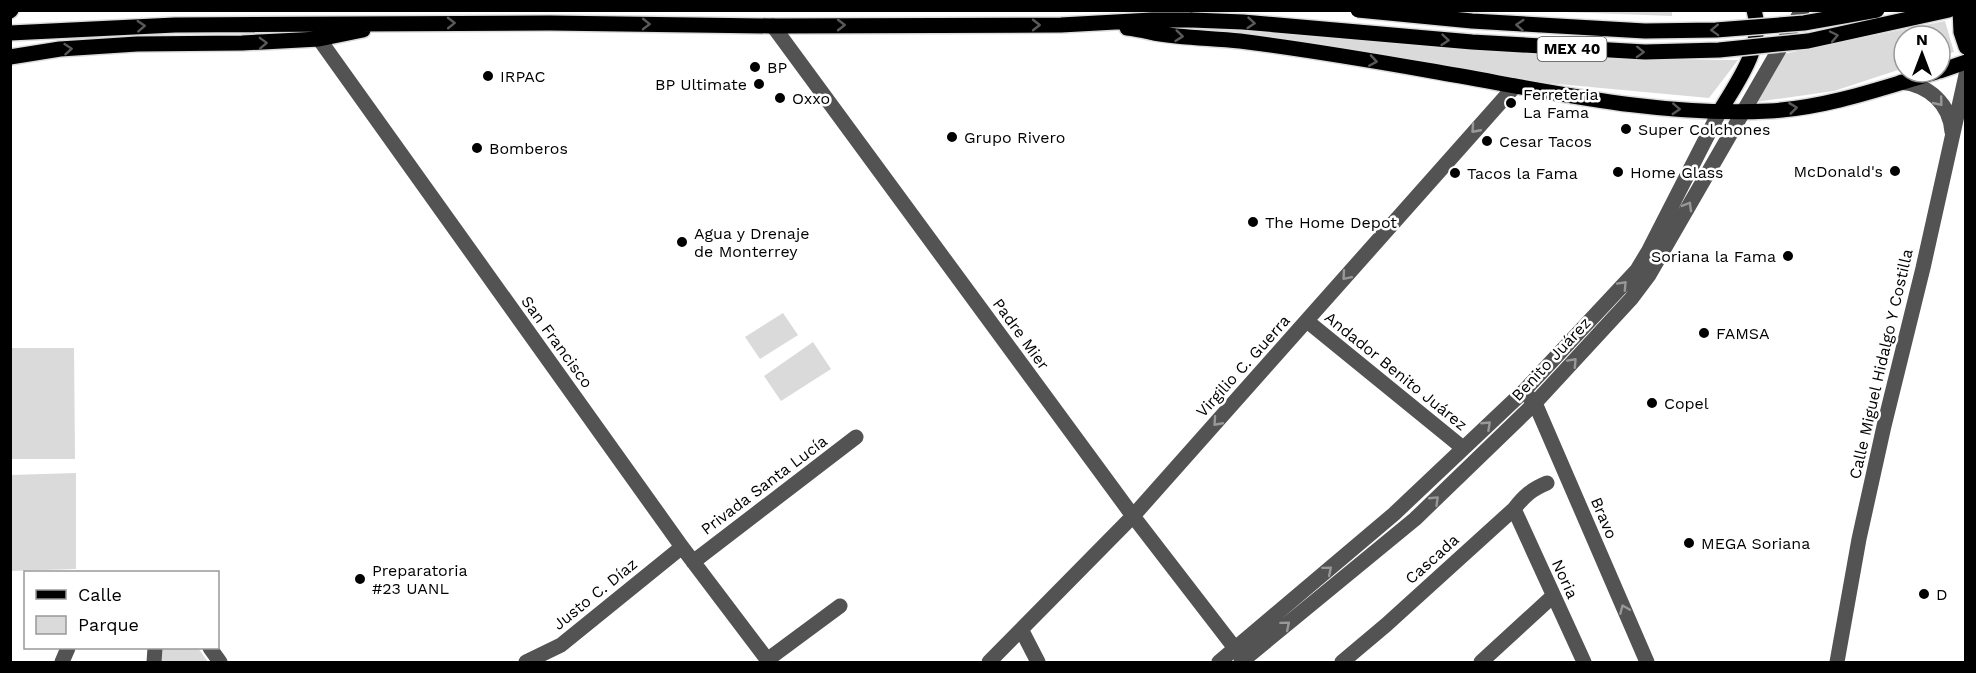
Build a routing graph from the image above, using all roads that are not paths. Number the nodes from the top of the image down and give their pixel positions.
1 (1358, 10) edge
2 (1754, 10) edge
3 (1802, 10) edge
4 (1877, 10) edge
5 (1949, 10) edge
6 (1960, 10) edge
7 (392, 23) junction
8 (1101, 23) junction
9 (773, 26) junction
10 (15, 32) edge
11 (319, 39) junction
12 (1965, 47) edge
13 (10, 57) edge
14 (1965, 75) edge
15 (1893, 84) edge
16 (1910, 84) edge
17 (1515, 86) junction
18 (1720, 111) junction
19 (1743, 111) junction
20 (1952, 142) junction
21 (1307, 321) junction
22 (1590, 321) junction
23 (1601, 332) junction
24 (1524, 391) junction
25 (1535, 403) junction
26 (856, 437) dead end
27 (1463, 448) junction
28 (1547, 483) dead end
29 (1514, 509) junction
30 (1133, 516) junction
31 (682, 547) junction
32 (693, 562) junction
33 (1553, 596) junction
34 (840, 606) dead end
35 (1022, 631) junction
36 (68, 649) edge
37 (211, 649) edge
38 (1240, 657) edge
39 (768, 661) edge
40 (62, 663) edge
41 (220, 663) edge
42 (526, 663) edge
43 (990, 663) edge
44 (1038, 663) edge
45 (1219, 663) edge
46 (1342, 663) edge
47 (1481, 663) edge
48 (1584, 663) edge
49 (1647, 663) edge
50 (1837, 663) edge

4 -> 1 main road, MEX 40, bridge
2 - 18 main road
3 - 19 street, Benito Juárez
8 -> 5 main road, MEX 40, bridge
6 - 12 main road
7 -> 9 main road, MEX 40
10 -> 7 main road, MEX 40
7 - 11 main road
9 -> 8 main road, MEX 40
8 -> 17 main road
9 - 30 street, Padre Mier
13 -> 11 main road
11 - 31 street, San Francisco
14 - 20 street, Calle Miguel Hidalgo Y Costilla
19 -> 15 main road
16 -> 20 street
17 -> 18 main road
17 -> 21 street, Virgilio C. Guerra
18 - 19 main road
22 -> 18 street, Benito Juárez
23 -> 19 street, Benito Juárez
20 - 50 street, Calle Miguel Hidalgo Y Costilla
21 - 27 street, Andador Benito Juárez
21 -> 30 street, Virgilio C. Guerra
22 - 23 street
22 - 24 street, Benito Juárez
25 -> 23 street, Benito Juárez
24 - 25 street, Bravo
27 -> 24 street, Benito Juárez
38 -> 25 street, Benito Juárez
49 -> 25 street, Bravo
26 - 32 street, Privada Santa Lucía
38 -> 27 street, Benito Juárez
28 - 29 street, Cascada
29 - 33 street, Noria
29 - 46 street, Cascada
30 - 35 street, Virgilio C. Guerra
30 - 38 street, Padre Mier
31 - 32 street, San Francisco
31 - 42 street, Justo C. Díaz
32 - 39 street, San Francisco
33 - 47 street
33 - 48 street, Noria
34 - 39 street
35 - 43 street, Virgilio C. Guerra
35 - 44 street
36 - 40 street
37 - 41 street
38 - 45 street, Benito Juárez

